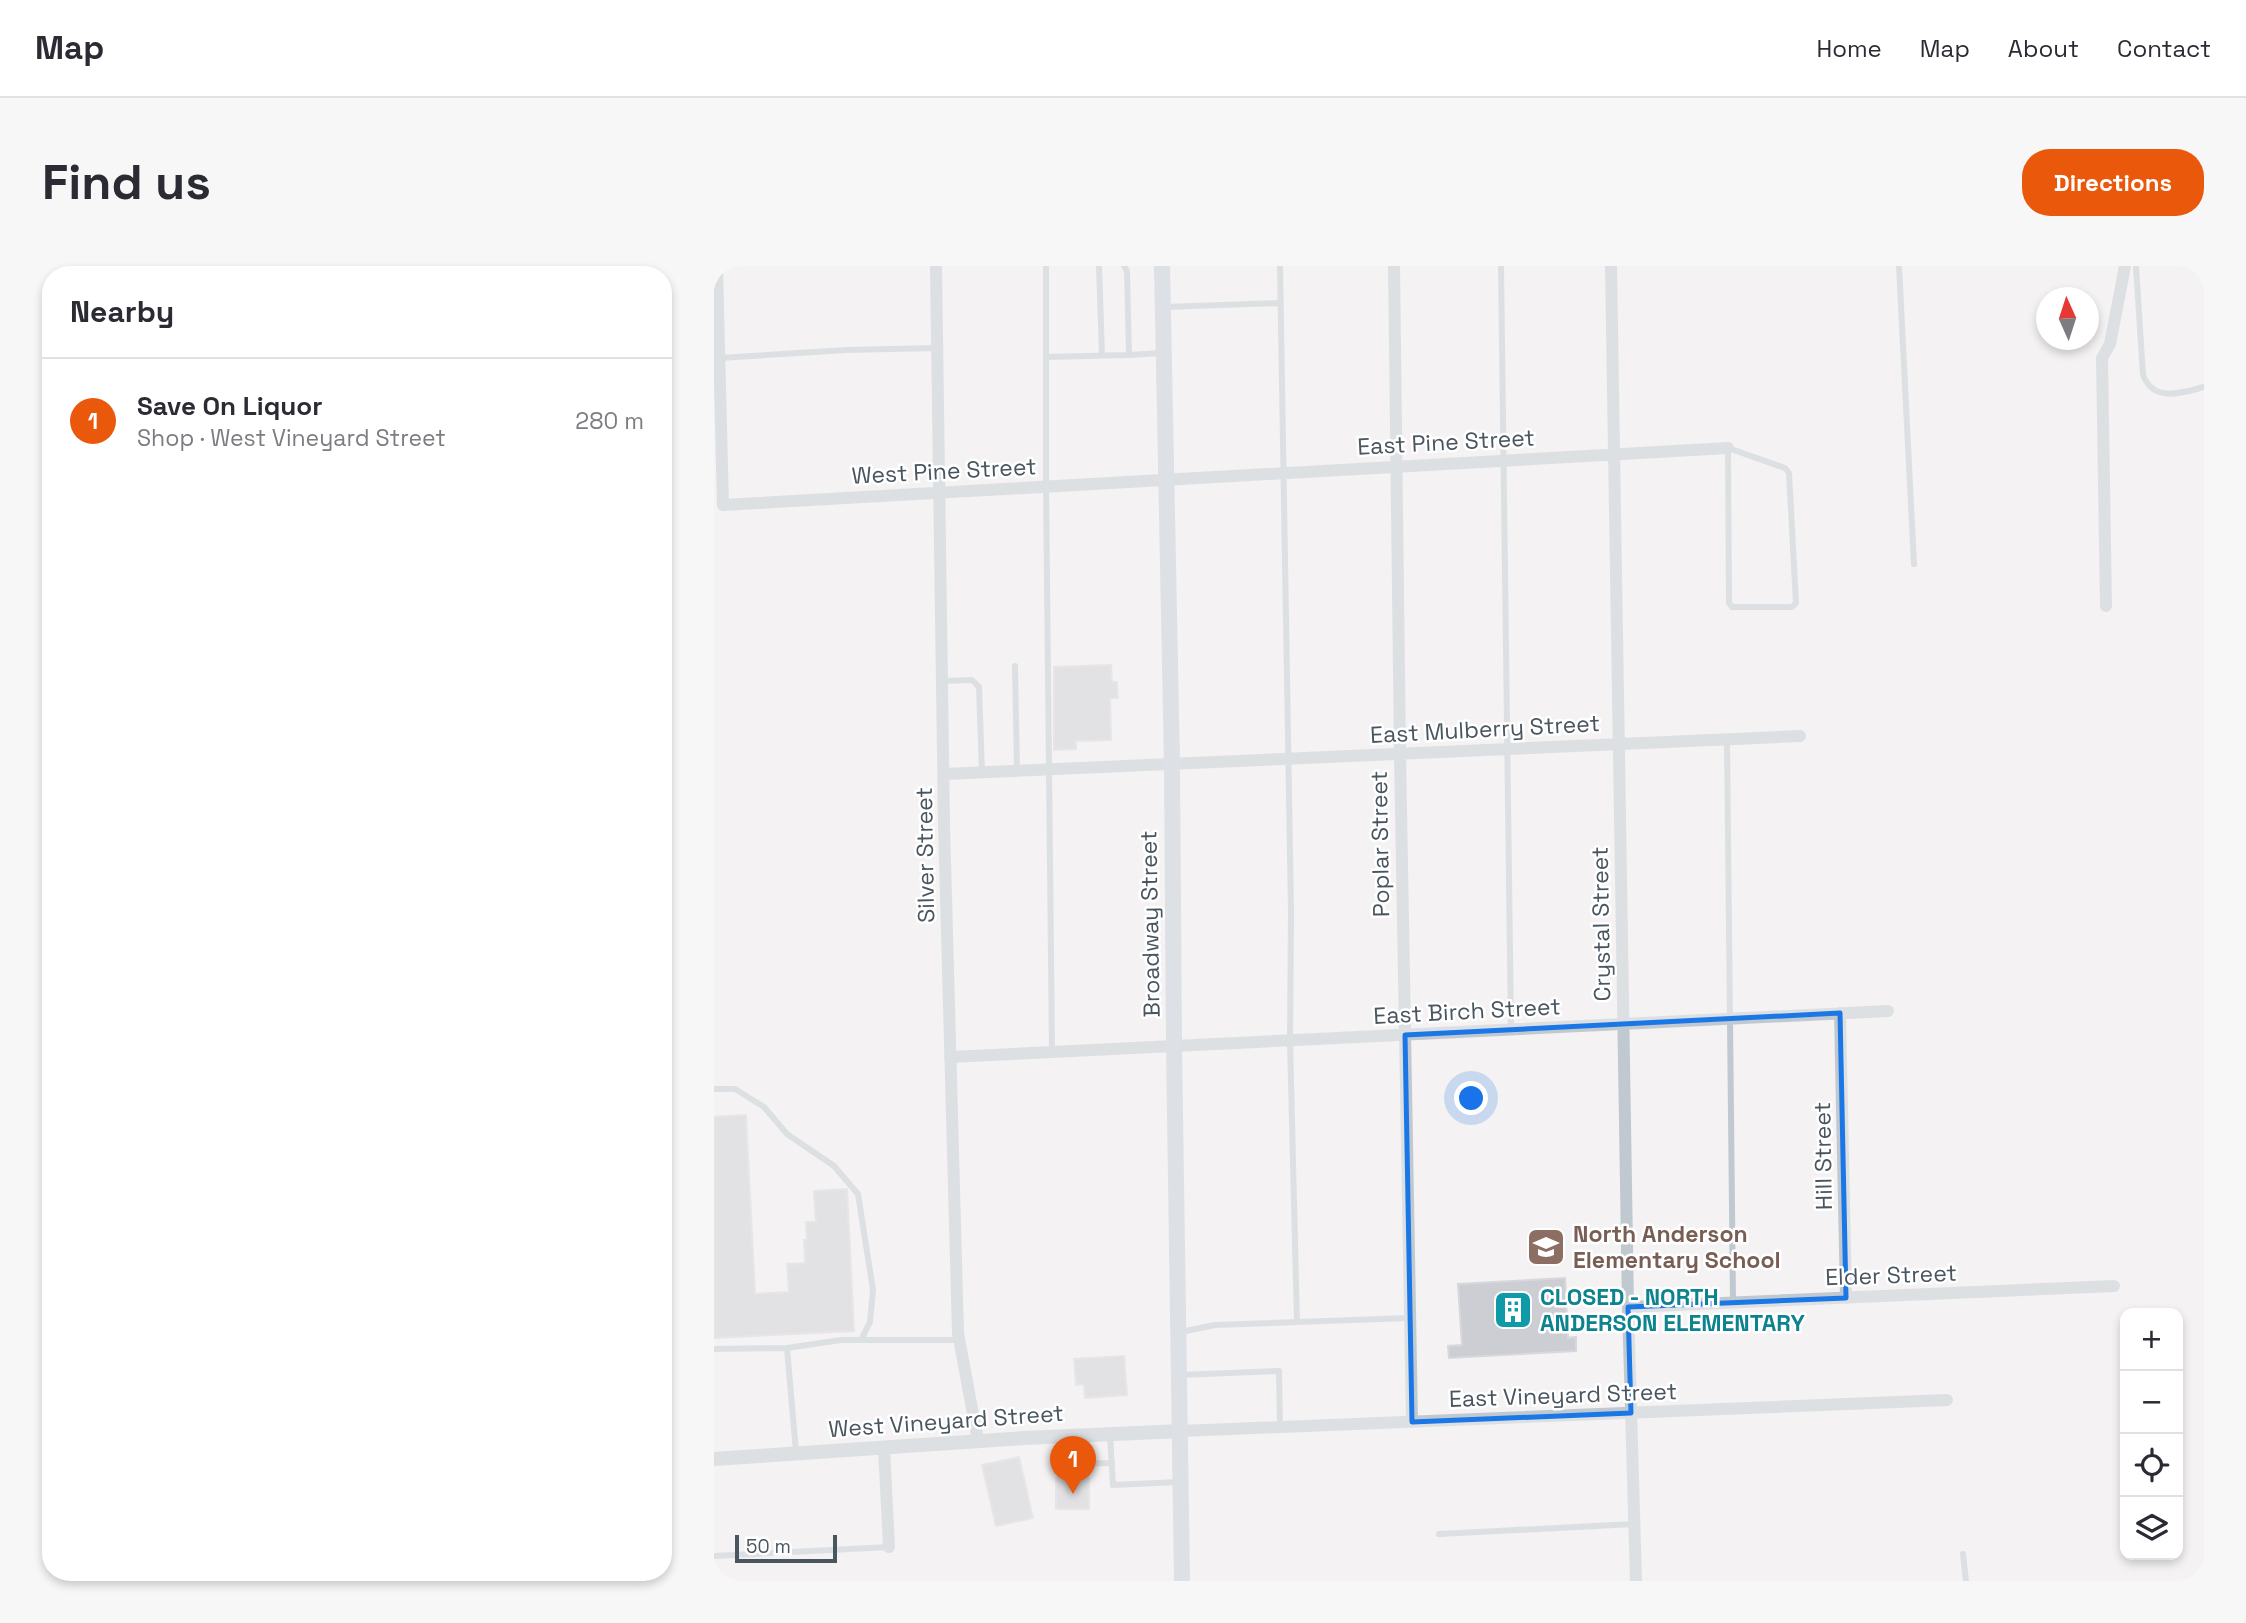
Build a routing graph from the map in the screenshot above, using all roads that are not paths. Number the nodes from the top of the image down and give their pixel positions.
1 (718, 266) edge
2 (936, 266) edge
3 (1046, 266) edge
4 (1100, 266) edge
5 (1124, 266) edge
6 (1162, 266) edge
7 (1280, 266) edge
8 (1394, 266) edge
9 (1501, 266) edge
10 (1611, 266) edge
11 (1899, 266) edge
12 (2125, 266) edge
13 (2136, 266) edge
14 (1281, 303) junction
15 (1163, 307) junction
16 (936, 348) junction
17 (1164, 353) junction
18 (1102, 355) junction
19 (1129, 355) junction
20 (1046, 357) junction
21 (720, 358) junction
22 (2204, 387) edge
23 (1728, 448) junction
24 (1615, 454) junction
25 (1504, 460) junction
26 (1396, 466) junction
27 (1285, 472) junction
28 (1166, 479) junction
29 (1046, 486) junction
30 (941, 493) junction
31 (1914, 564) dead end
32 (2106, 606) dead end
33 (1015, 666) dead end
34 (942, 681) junction
35 (1800, 736) dead end
36 (1727, 739) junction
37 (1619, 744) junction
38 (1507, 749) junction
39 (1399, 753) junction
40 (1287, 758) junction
41 (1172, 764) junction
42 (1050, 769) junction
43 (1017, 771) junction
44 (982, 772) junction
45 (945, 774) junction
46 (1888, 1011) dead end
47 (1840, 1013) junction
48 (1731, 1019) junction
49 (1623, 1024) junction
50 (1511, 1030) junction
51 (1405, 1035) junction
52 (1290, 1041) junction
53 (1174, 1047) junction
54 (1052, 1052) junction
55 (950, 1056) junction
56 (714, 1089) edge
57 (2114, 1286) dead end
58 (1846, 1297) junction
59 (1733, 1302) junction
60 (1628, 1307) junction
61 (1409, 1318) junction
62 (1297, 1322) junction
63 (1179, 1332) junction
64 (861, 1340) junction
65 (959, 1340) junction
66 (787, 1348) junction
67 (714, 1349) edge
68 (1180, 1375) junction
69 (1947, 1401) dead end
70 (1630, 1413) junction
71 (1412, 1422) junction
72 (1280, 1427) junction
73 (1181, 1431) junction
74 (1110, 1433) junction
75 (978, 1441) junction
76 (884, 1448) junction
77 (796, 1454) junction
78 (714, 1459) edge
79 (1112, 1463) junction
80 (1056, 1464) dead end
81 (1181, 1482) junction
82 (1634, 1524) junction
83 (1439, 1534) dead end
84 (889, 1546) joint
85 (1963, 1554) dead end
86 (714, 1556) edge
87 (1182, 1581) edge
88 (1636, 1581) edge
89 (1966, 1581) edge

1 - 21 street
2 - 16 street, Silver Street
3 - 20 lane
4 - 18 lane
5 - 19 lane
6 - 15 main road, Broadway Street
7 - 14 lane
8 - 26 street, Poplar Street
9 - 25 lane
10 - 24 street, Crystal Street
11 - 31 lane
12 - 32 street
13 - 22 lane
14 - 15 lane
14 - 27 lane
15 - 17 main road, Broadway Street
16 - 21 lane
16 - 30 street, Silver Street
17 - 19 lane
17 - 28 main road, Broadway Street
18 - 19 lane
18 - 20 lane
20 - 29 lane
21 - 30 street, West Pine Street
23 - 23 lane
23 - 24 street, East Pine Street
24 - 25 street, East Pine Street
24 - 37 street, Crystal Street
25 - 26 street, East Pine Street
25 - 38 lane
26 - 27 street, East Pine Street
26 - 39 street, Poplar Street
27 - 28 street, East Pine Street
27 - 40 lane
28 - 29 street, West Pine Street
28 - 41 main road, Broadway Street
29 - 30 street, West Pine Street
29 - 42 lane
30 - 34 street, Silver Street
33 - 43 lane
34 - 44 lane
34 - 45 street, Silver Street
35 - 36 street, East Mulberry Street
36 - 37 street, East Mulberry Street
36 - 48 lane
37 - 38 street, East Mulberry Street
37 - 49 street, Crystal Street
38 - 39 street, East Mulberry Street
38 - 50 lane
39 - 40 street, East Mulberry Street
39 - 51 street, Poplar Street
40 - 41 street, East Mulberry Street
40 - 52 lane
41 - 42 street, East Mulberry Street
41 - 53 main road, Broadway Street
42 - 43 street, East Mulberry Street
42 - 54 lane
43 - 44 street, East Mulberry Street
44 - 45 street, East Mulberry Street
45 - 55 street, Silver Street
46 - 47 street, East Birch Street
47 - 48 street, East Birch Street
47 - 58 street, Hill Street
48 - 49 street, East Birch Street
48 - 59 lane
49 - 50 street, East Birch Street
49 - 60 street, Crystal Street
50 - 51 street, East Birch Street
51 - 52 street, East Birch Street
51 - 61 street, Poplar Street
52 - 53 street, East Birch Street
52 - 62 lane
53 - 54 street, East Birch Street
53 - 63 main road, Broadway Street
54 - 55 street, East Birch Street
55 - 65 street, Silver Street
56 - 64 lane
57 - 58 street, Elder Street
58 - 59 street, Elder Street
59 - 60 street, Elder Street
60 - 70 street, Crystal Street
61 - 62 lane
61 - 71 street, Poplar Street
62 - 63 lane
63 - 68 main road, Broadway Street
64 - 65 lane
64 - 66 lane
65 - 75 street, Silver Street
66 - 67 lane
66 - 77 lane
68 - 72 lane
68 - 73 main road, Broadway Street
69 - 70 street, East Vineyard Street
70 - 71 street, East Vineyard Street
70 - 82 street, Crystal Street
71 - 72 street, East Vineyard Street
72 - 73 street, East Vineyard Street
73 - 74 street, West Vineyard Street
73 - 81 main road, Broadway Street
74 - 75 street, West Vineyard Street
74 - 79 lane
75 - 76 street, West Vineyard Street
76 - 77 street, West Vineyard Street
76 - 84 street
77 - 78 street, West Vineyard Street
79 - 80 lane
79 - 81 lane
81 - 87 main road, Broadway Street
82 - 83 lane
82 - 88 street, Crystal Street
84 - 86 lane
85 - 89 lane

